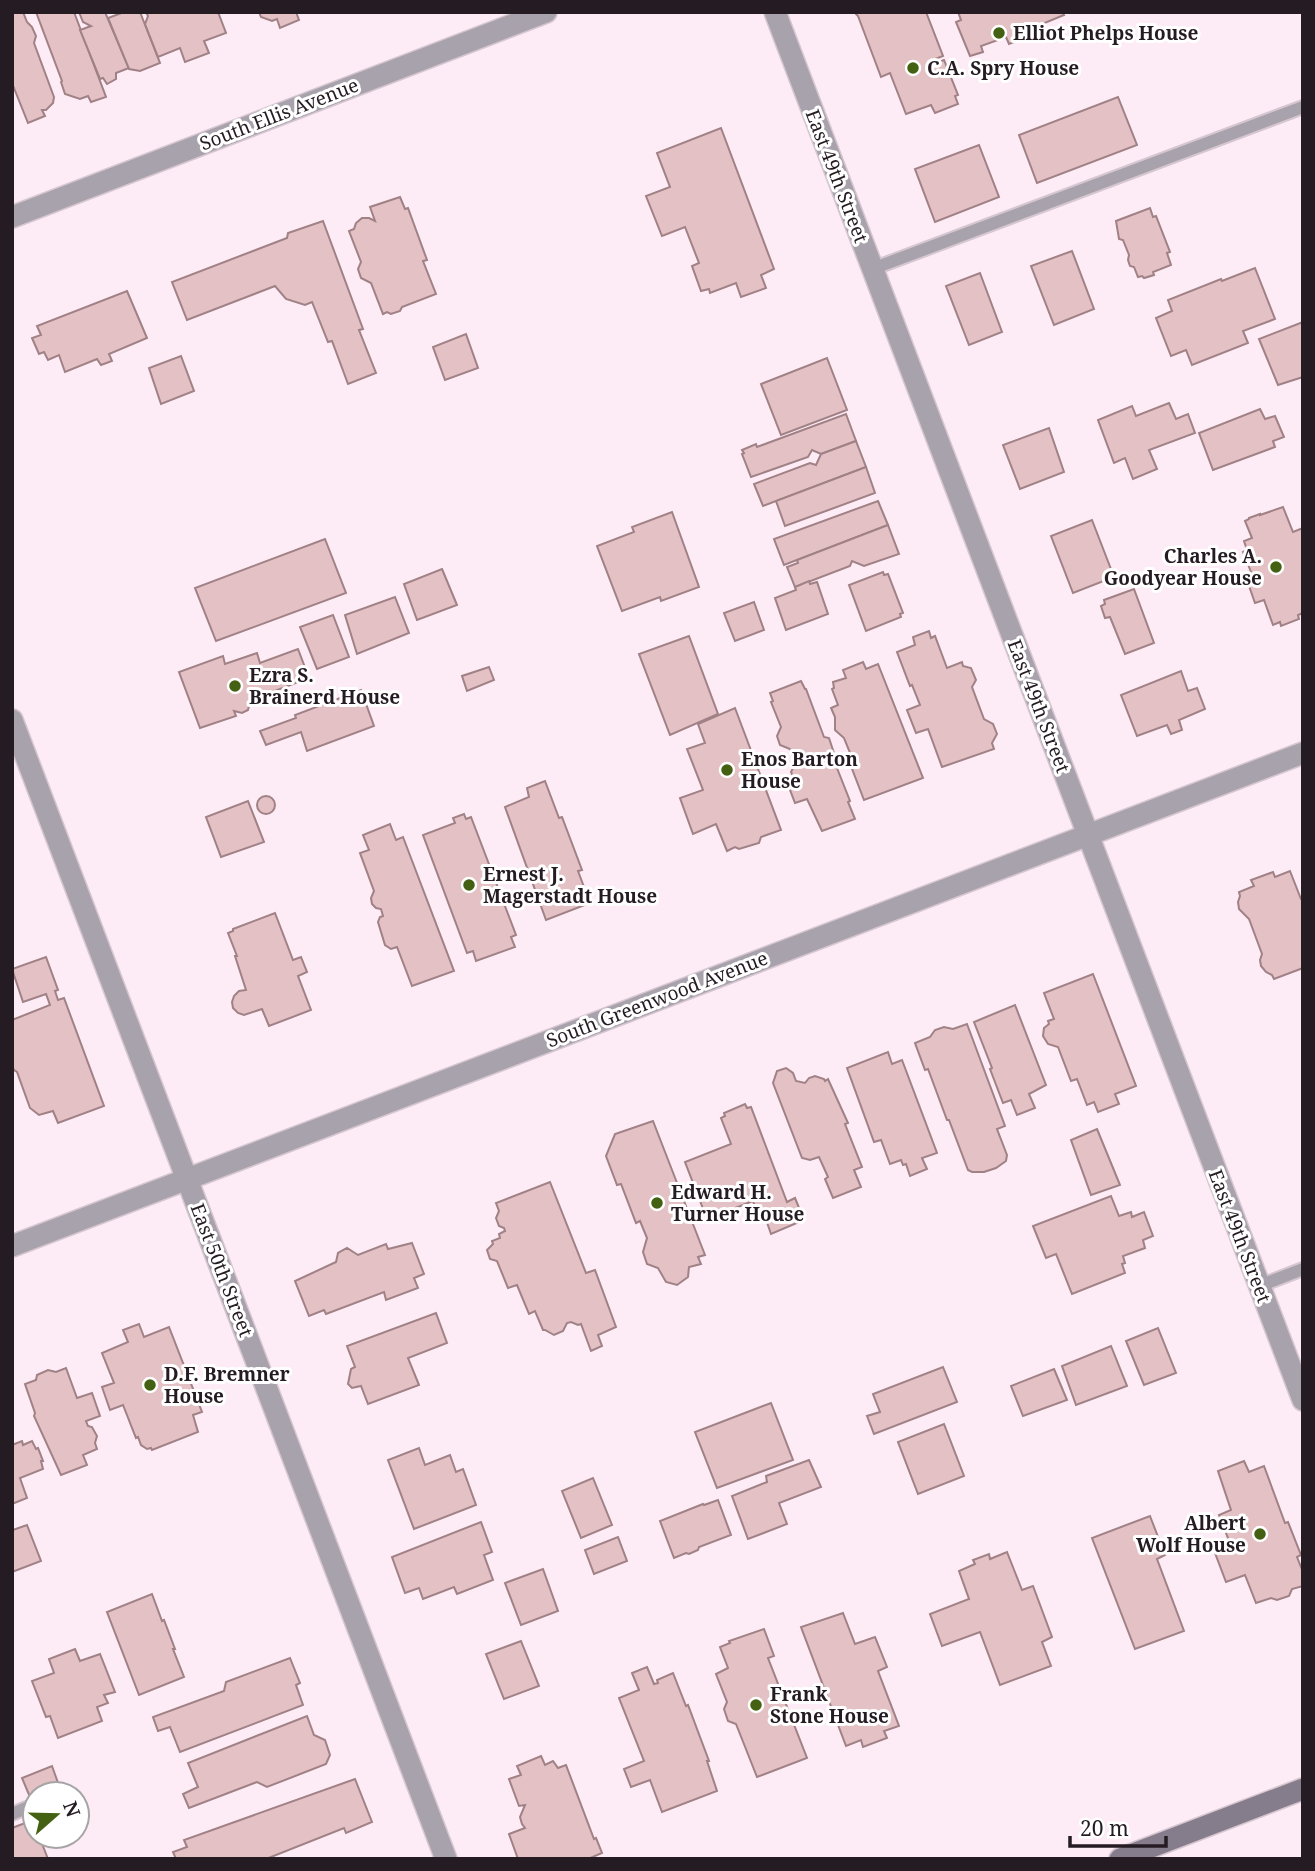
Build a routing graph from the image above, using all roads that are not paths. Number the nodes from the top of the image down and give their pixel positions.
1 (546, 12) edge
2 (775, 12) edge
3 (1303, 107) edge
4 (12, 217) edge
5 (872, 269) junction
6 (12, 720) edge
7 (1303, 752) edge
8 (1088, 834) junction
9 (187, 1179) junction
10 (12, 1246) edge
11 (1303, 1269) edge
12 (1259, 1286) junction
13 (1303, 1400) edge
14 (1303, 1789) edge
15 (446, 1859) edge
16 (1119, 1859) edge

1 - 4 street, South Ellis Avenue
2 - 5 street, East 49th Street
3 - 5 lane
5 - 8 street, East 49th Street
6 - 9 street, East 50th Street
7 - 8 street, South Greenwood Avenue
8 - 9 street, South Greenwood Avenue
8 - 12 street, East 49th Street
9 - 10 street, South Greenwood Avenue
9 - 15 street, East 50th Street
11 - 12 lane
12 - 13 street, East 49th Street
14 - 16 street

